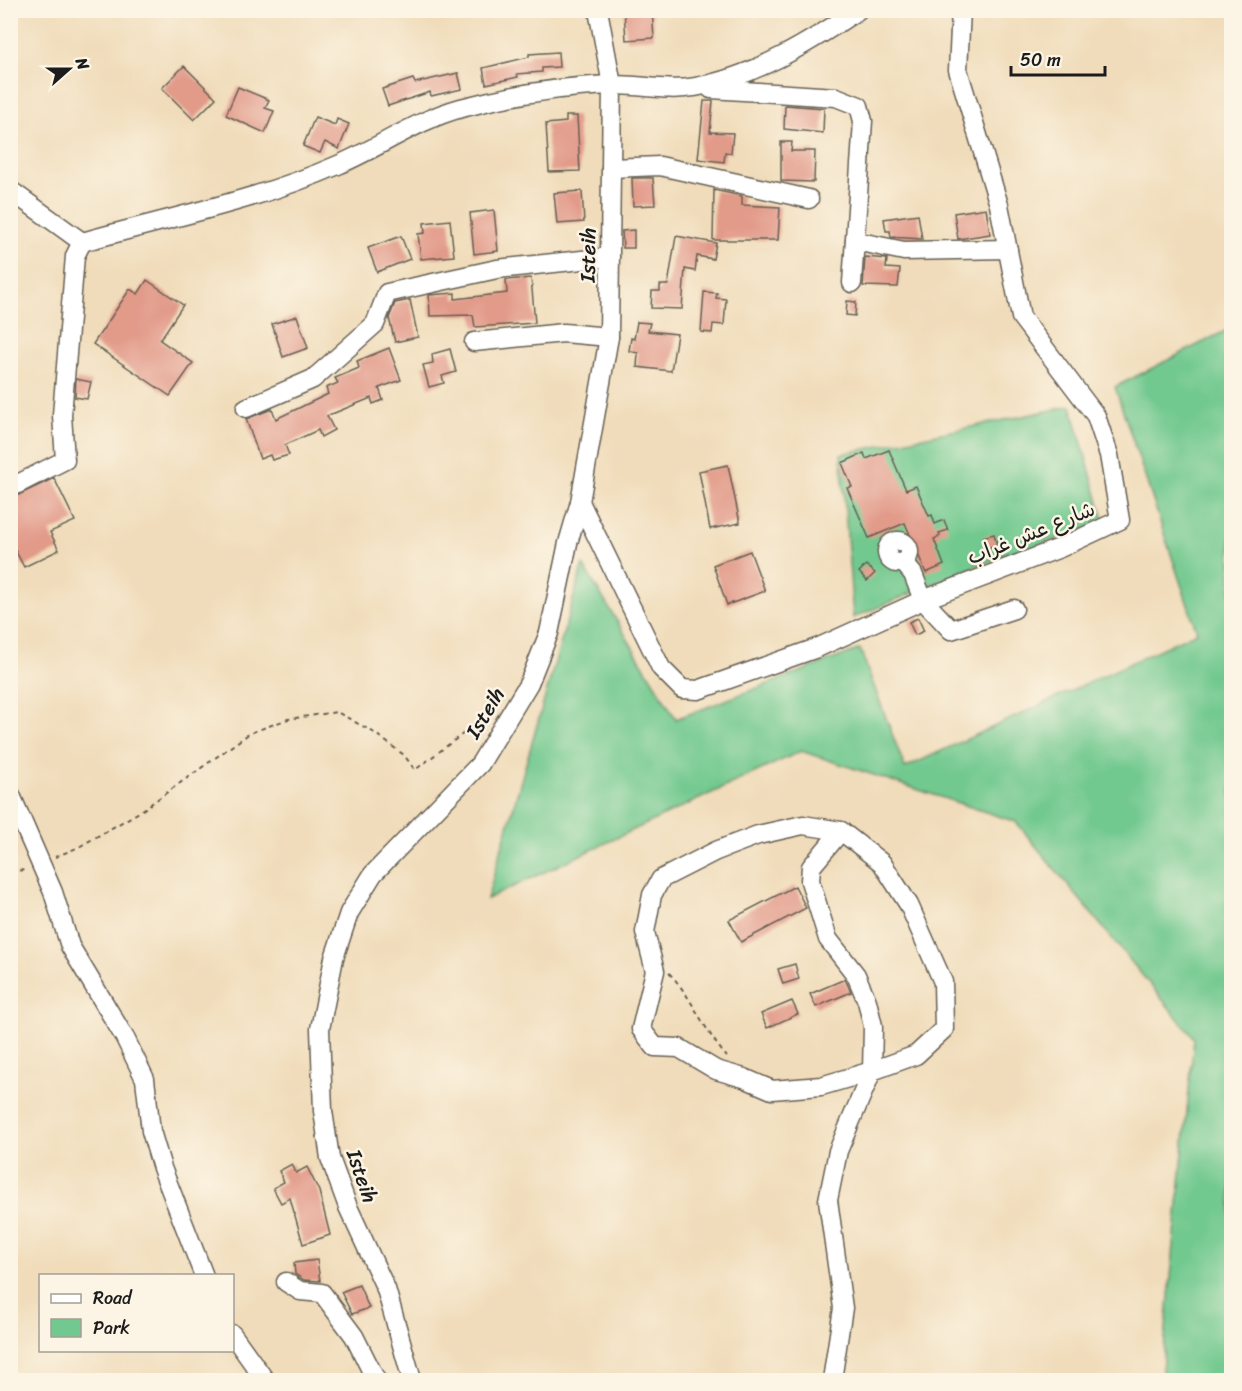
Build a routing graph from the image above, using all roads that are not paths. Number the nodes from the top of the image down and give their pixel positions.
1 (598, 10) edge
2 (858, 10) edge
3 (961, 10) edge
4 (612, 85) junction
5 (694, 87) junction
6 (611, 168) junction
7 (10, 190) edge
8 (809, 199) dead end
9 (855, 241) junction
10 (82, 242) junction
11 (1008, 249) junction
12 (610, 257) junction
13 (852, 283) dead end
14 (609, 337) junction
15 (474, 342) dead end
16 (246, 408) dead end
17 (10, 488) edge
18 (580, 502) junction
19 (903, 562) dead end
20 (923, 600) junction
21 (1014, 609) dead end
22 (10, 793) edge
23 (841, 831) junction
24 (872, 1071) junction
25 (204, 1274) edge
26 (286, 1282) dead end
27 (234, 1337) edge
28 (265, 1380) edge
29 (376, 1380) edge
30 (412, 1380) edge
31 (832, 1380) edge

1 - 4 street, Isteih
2 - 5 street
3 - 11 street, شارع عش غراب
4 - 5 street
4 - 6 street, Isteih
4 - 10 street
5 - 9 street
6 - 8 street
6 - 12 street, Isteih
7 - 10 street
9 - 11 street
9 - 13 street
10 - 17 street
11 - 20 street, شارع عش غراب
12 - 14 street, Isteih
12 - 16 street
14 - 15 street
14 - 18 street, Isteih
18 - 20 street, شارع عش غراب
18 - 30 street, Isteih
19 - 20 street
20 - 21 street
22 - 25 street
23 - 24 street
23 - 24 street
23 - 24 street
24 - 31 street
26 - 29 street
27 - 28 street

